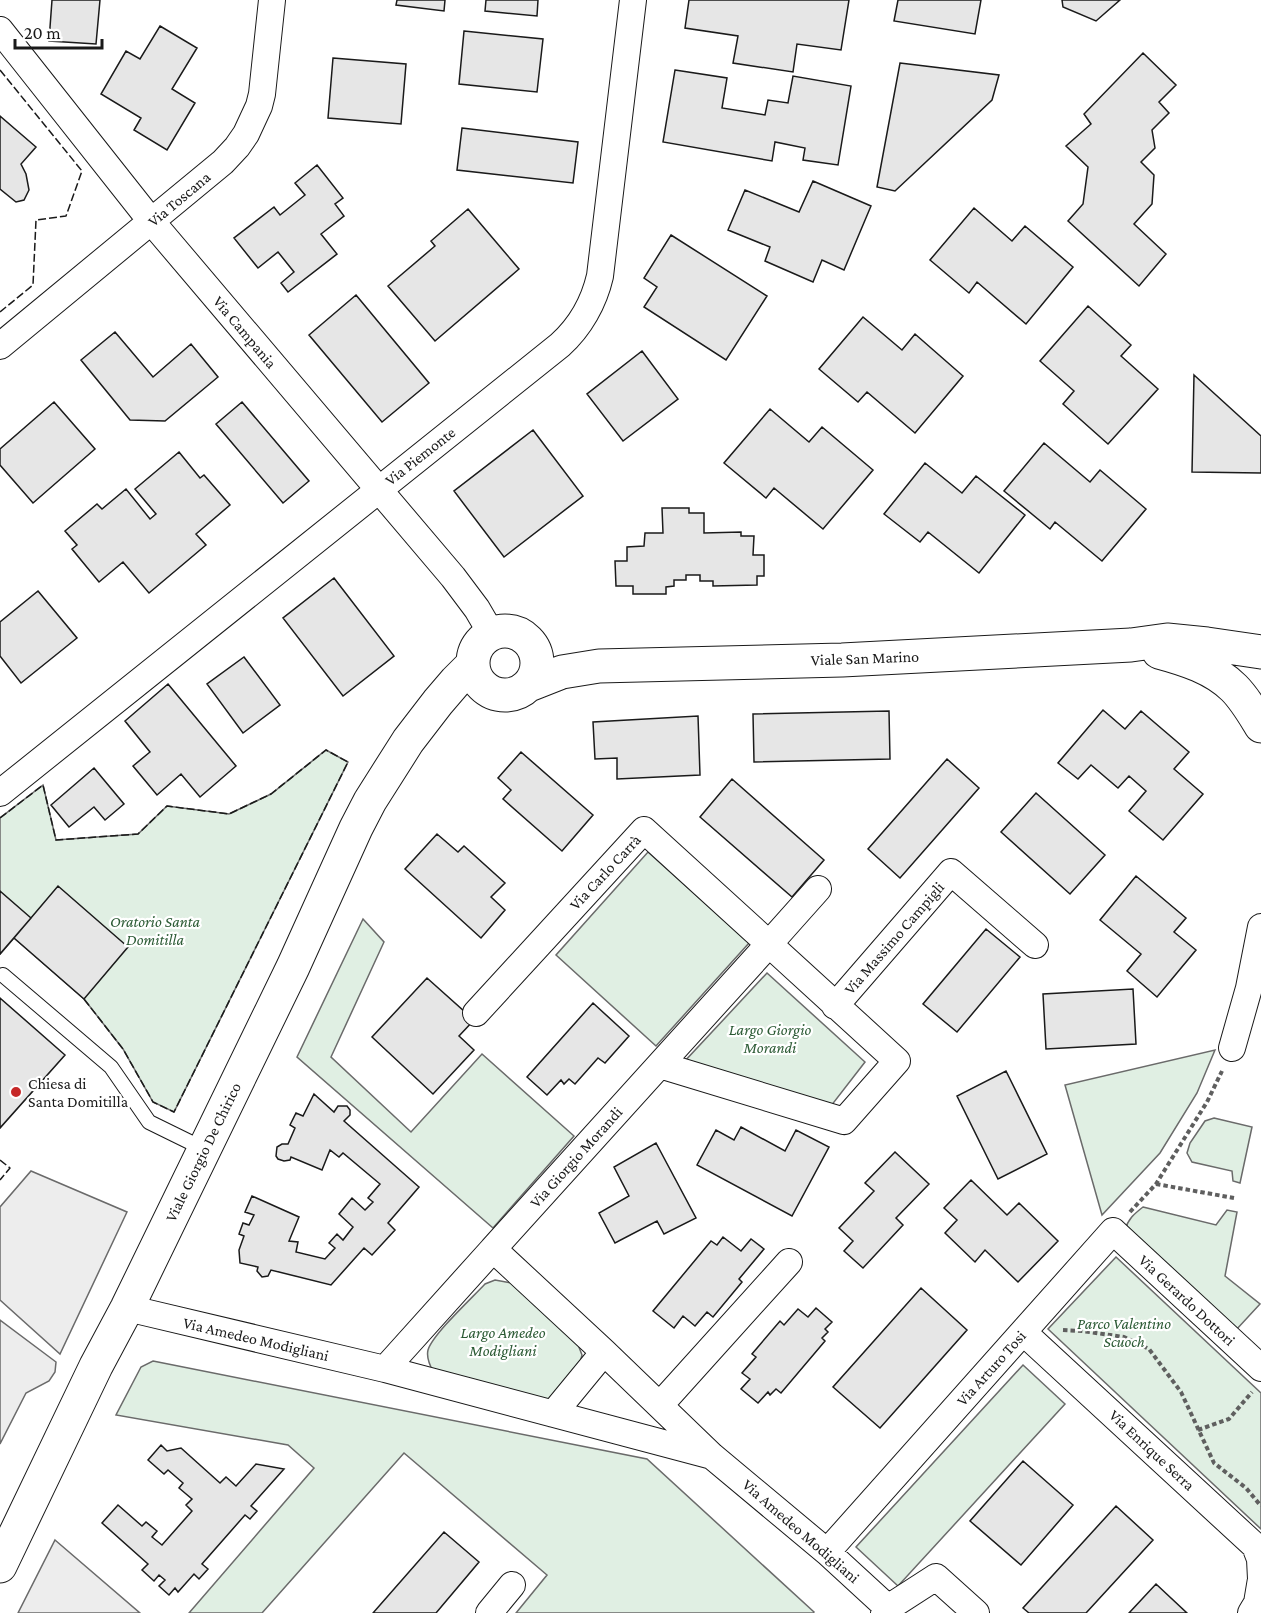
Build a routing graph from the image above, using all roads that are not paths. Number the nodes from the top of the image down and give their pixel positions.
1 (272, 0) edge
2 (633, 0) edge
3 (0, 30) edge
4 (151, 221) junction
5 (0, 346) edge
6 (379, 489) junction
7 (492, 633) junction
8 (531, 644) junction
9 (1131, 645) junction
10 (1261, 652) edge
11 (472, 665) junction
12 (599, 666) junction
13 (514, 690) junction
14 (1261, 726) edge
15 (408, 741) junction
16 (0, 793) edge
17 (818, 889) dead end
18 (1261, 929) edge
19 (769, 944) junction
20 (1035, 945) dead end
21 (3, 975) dead end
22 (836, 1006) junction
23 (476, 1013) dead end
24 (1232, 1048) road end
25 (660, 1065) junction
26 (204, 1149) junction
27 (1113, 1232) joint
28 (493, 1249) junction
29 (789, 1262) dead end
30 (127, 1308) junction
31 (1023, 1332) junction
32 (604, 1352) junction
33 (385, 1369) junction
34 (1258, 1378) edge
35 (660, 1405) junction
36 (553, 1414) junction
37 (712, 1456) junction
38 (827, 1552) junction
39 (0, 1566) edge
40 (1261, 1579) edge
41 (512, 1585) dead end
42 (886, 1610) edge
43 (489, 1613) edge
44 (976, 1613) edge
45 (1251, 1613) edge

1 - 4 street, Via Toscana
2 - 6 street, Via Piemonte
3 - 4 street, Via Campania
4 - 5 street, Via Toscana
4 - 6 street, Via Campania
6 - 7 street, Via Campania
6 - 16 street, Via Piemonte
7 - 8 street
7 - 11 street
8 - 12 street, Viale San Marino
8 - 13 street
9 - 10 street, Viale San Marino
9 - 12 street, Viale San Marino
9 - 14 street, Viale San Marino
11 - 13 street
11 - 15 street, Viale Giorgio De Chirico
12 - 13 street, Viale San Marino
13 - 15 street, Viale Giorgio De Chirico
15 - 26 street, Viale Giorgio De Chirico
17 - 19 street
18 - 24 street
19 - 22 street
19 - 23 street, Via Carlo Carrà
19 - 25 street
20 - 22 street, Via Massimo Campigli
21 - 26 lane
22 - 25 street
25 - 28 street, Via Giorgio Morandi
26 - 30 street, Viale Giorgio De Chirico
27 - 31 street, Via Arturo Tosi
27 - 34 street, Via Gerardo Dottori
28 - 32 street
28 - 33 street
29 - 35 street
30 - 33 street, Via Amedeo Modigliani
30 - 39 street, Viale Giorgio De Chirico
31 - 38 street, Via Arturo Tosi
31 - 40 street, Via Enrique Serra
32 - 35 street
32 - 36 street
33 - 36 street
35 - 37 street
36 - 37 street
37 - 38 street, Via Amedeo Modigliani
38 - 42 street, Via Amedeo Modigliani
40 - 45 street
41 - 43 street
42 - 44 street, Via Amedeo Modigliani

